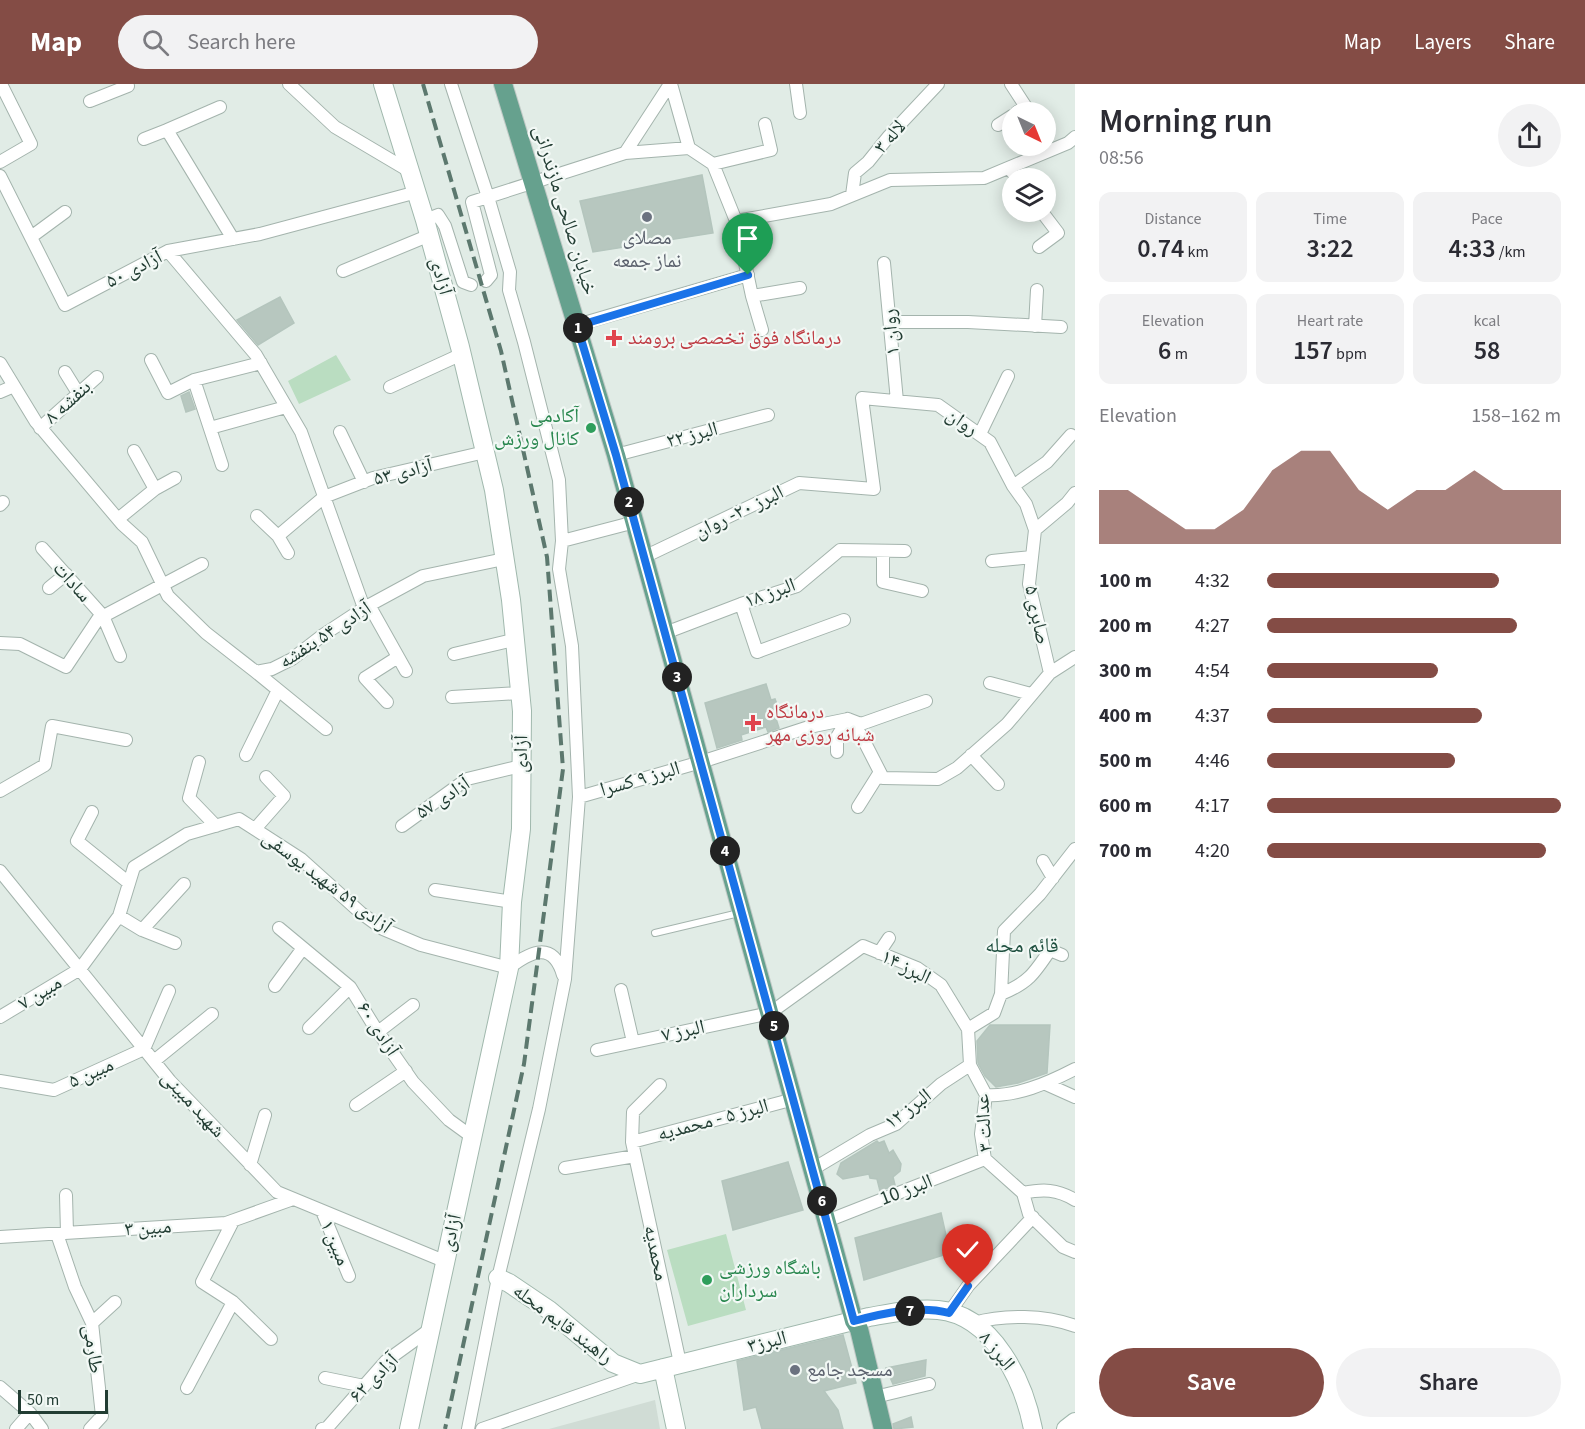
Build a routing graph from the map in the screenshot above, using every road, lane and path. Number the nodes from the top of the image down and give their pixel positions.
1 (1, 84) edge
2 (127, 84) edge
3 (289, 84) edge
4 (384, 84) edge
5 (451, 84) edge
6 (503, 84) edge
7 (670, 84) edge
8 (796, 84) edge
9 (938, 84) edge
10 (1011, 84) edge
11 (90, 101) dead end
12 (1023, 102) edge
13 (220, 107) dead end
14 (800, 113) dead end
15 (1002, 122) edge
16 (765, 124) dead end
17 (998, 124) dead end
18 (167, 130) junction
19 (1075, 137) edge
20 (144, 139) dead end
21 (689, 148) junction
22 (625, 153) junction
23 (0, 162) edge
24 (713, 164) junction
25 (1009, 168) edge
26 (1002, 171) edge
27 (411, 172) junction
28 (0, 176) edge
29 (534, 183) junction
30 (417, 192) junction
31 (852, 195) junction
32 (488, 197) junction
33 (65, 212) dead end
34 (735, 221) junction
35 (1050, 222) edge
36 (433, 227) junction
37 (30, 237) junction
38 (233, 239) junction
39 (1039, 247) dead end
40 (168, 251) junction
41 (884, 263) dead end
42 (343, 271) dead end
43 (748, 275) junction
44 (486, 280) dead end
45 (471, 285) dead end
46 (800, 288) dead end
47 (1037, 290) dead end
48 (752, 296) junction
49 (890, 322) junction
50 (577, 326) junction
51 (1035, 326) junction
52 (1061, 327) dead end
53 (762, 330) dead end
54 (462, 354) junction
55 (151, 360) dead end
56 (0, 363) edge
57 (261, 363) junction
58 (65, 372) dead end
59 (1008, 376) dead end
60 (97, 377) dead end
61 (195, 380) junction
62 (14, 386) junction
63 (390, 387) dead end
64 (0, 392) edge
65 (78, 393) junction
66 (897, 401) junction
67 (286, 406) junction
68 (768, 415) dead end
69 (40, 428) junction
70 (210, 428) junction
71 (340, 432) dead end
72 (980, 434) junction
73 (1071, 435) dead end
74 (134, 451) dead end
75 (485, 452) junction
76 (616, 455) junction
77 (222, 465) dead end
78 (175, 478) dead end
79 (364, 482) junction
80 (1013, 486) junction
81 (155, 489) junction
82 (874, 489) joint
83 (1075, 493) edge
84 (324, 497) junction
85 (1071, 505) edge
86 (257, 516) dead end
87 (117, 519) junction
88 (635, 522) junction
89 (1035, 530) junction
90 (278, 536) junction
91 (562, 542) junction
92 (42, 548) dead end
93 (883, 551) junction
94 (905, 551) dead end
95 (288, 552) dead end
96 (644, 557) junction
97 (1032, 557) junction
98 (504, 559) junction
99 (992, 561) dead end
100 (202, 564) dead end
101 (66, 574) junction
102 (163, 586) junction
103 (49, 588) dead end
104 (922, 591) dead end
105 (741, 604) junction
106 (366, 607) junction
107 (103, 616) junction
108 (844, 620) dead end
109 (665, 633) junction
110 (513, 640) junction
111 (0, 643) edge
112 (454, 654) dead end
113 (120, 656) dead end
114 (398, 657) junction
115 (1075, 657) edge
116 (406, 671) dead end
117 (256, 672) junction
118 (1050, 673) junction
119 (990, 682) dead end
120 (278, 690) junction
121 (520, 693) junction
122 (1030, 694) junction
123 (452, 697) dead end
124 (926, 701) dead end
125 (387, 702) dead end
126 (848, 719) junction
127 (326, 729) dead end
128 (126, 740) dead end
129 (837, 752) dead end
130 (246, 755) dead end
131 (971, 755) junction
132 (199, 762) dead end
133 (701, 762) junction
134 (521, 766) junction
135 (880, 772) junction
136 (266, 777) dead end
137 (998, 784) dead end
138 (0, 791) edge
139 (579, 797) junction
140 (858, 807) dead end
141 (92, 812) dead end
142 (216, 826) junction
143 (402, 826) dead end
144 (255, 829) junction
145 (1075, 849) edge
146 (1043, 861) dead end
147 (1, 874) edge
148 (1053, 878) junction
149 (129, 883) junction
150 (184, 884) dead end
151 (435, 890) dead end
152 (512, 902) junction
153 (742, 912) junction
154 (120, 916) junction
155 (279, 928) dead end
156 (142, 930) junction
157 (655, 933) dead end
158 (889, 938) dead end
159 (175, 943) dead end
160 (303, 948) junction
161 (879, 953) junction
162 (1062, 955) dead end
163 (509, 968) junction
164 (80, 969) junction
165 (565, 979) junction
166 (275, 986) dead end
167 (350, 987) junction
168 (621, 990) dead end
169 (169, 991) dead end
170 (1001, 994) junction
171 (413, 1005) dead end
172 (770, 1012) junction
173 (213, 1014) dead end
174 (0, 1017) edge
175 (309, 1028) dead end
176 (968, 1029) junction
177 (378, 1032) junction
178 (633, 1042) junction
179 (144, 1049) junction
180 (597, 1050) dead end
181 (154, 1061) junction
182 (970, 1065) junction
183 (1075, 1069) edge
184 (406, 1071) junction
185 (0, 1081) edge
186 (1046, 1083) junction
187 (660, 1085) dead end
188 (986, 1095) junction
189 (1075, 1097) edge
190 (794, 1099) junction
191 (356, 1105) dead end
192 (265, 1115) dead end
193 (471, 1136) junction
194 (632, 1142) junction
195 (635, 1156) junction
196 (985, 1159) junction
197 (250, 1165) junction
198 (565, 1168) dead end
199 (813, 1169) junction
200 (1023, 1193) junction
201 (66, 1195) dead end
202 (293, 1199) junction
203 (1075, 1200) edge
204 (322, 1210) junction
205 (1033, 1217) junction
206 (233, 1221) junction
207 (827, 1221) junction
208 (62, 1233) junction
209 (0, 1237) edge
210 (1075, 1252) edge
211 (444, 1261) junction
212 (349, 1276) dead end
213 (498, 1278) junction
214 (115, 1302) dead end
215 (233, 1302) junction
216 (949, 1313) junction
217 (854, 1321) junction
218 (92, 1323) junction
219 (974, 1323) junction
220 (1069, 1324) edge
221 (429, 1330) junction
222 (271, 1339) dead end
223 (672, 1366) junction
224 (640, 1374) junction
225 (325, 1378) dead end
226 (929, 1384) dead end
227 (364, 1386) junction
228 (187, 1388) dead end
229 (2, 1393) edge
230 (875, 1397) junction
231 (30, 1413) junction
232 (1075, 1422) edge
233 (16, 1429) edge
234 (42, 1429) edge
235 (90, 1429) edge
236 (322, 1429) edge
237 (409, 1429) edge
238 (468, 1429) edge
239 (482, 1429) edge
240 (676, 1429) edge
241 (873, 1429) edge
242 (883, 1429) edge
243 (1033, 1429) edge
244 (1066, 1429) edge

1 - 23 street
2 - 11 street
3 - 27 street
4 - 27 main road, آزادی
5 - 32 street
6 - 29 main road, خیابان صالحی مازندرانی
7 - 21 street
7 - 22 street
8 - 14 street
9 - 31 street, لاله ۳
10 - 12 street
13 - 18 street
15 - 17 street
16 - 24 street
18 - 20 street
18 - 38 street
19 - 25 street
21 - 22 street
21 - 24 street
22 - 29 street
24 - 34 street
26 - 31 street
27 - 30 main road, آزادی
28 - 37 street, آزادی ۵۰
29 - 32 street
29 - 50 main road, خیابان صالحی مازندرانی
30 - 36 main road, آزادی
30 - 38 street, آزادی ۵۰
31 - 34 street
32 - 44 street
32 - 91 street
33 - 37 street
34 - 43 street
35 - 39 street
36 - 42 street
36 - 45 street
36 - 54 main road, آزادی
37 - 40 street, آزادی ۵۰
38 - 40 street, آزادی ۵۰
40 - 57 street
41 - 49 street, روان ۱
43 - 48 street
43 - 50 street
46 - 48 street
47 - 51 street
48 - 53 street
49 - 51 street
49 - 66 street, روان ۱
50 - 76 main road, خیابان صالحی مازندرانی
51 - 52 street
54 - 63 street
54 - 75 main road, آزادی
55 - 61 street
56 - 62 street, آزادی ۵۴ بنفشه
57 - 61 street
57 - 67 street
58 - 65 street
59 - 72 street
60 - 65 street, بنفشه ۸
61 - 70 street
62 - 64 street
62 - 69 street, آزادی ۵۴ بنفشه
65 - 69 street, بنفشه ۸
66 - 72 street, روان
66 - 82 street, روان
67 - 70 street
67 - 84 street
68 - 76 street, البرز ۲۲
69 - 87 street, آزادی ۵۴ بنفشه
70 - 77 street
71 - 79 street
72 - 80 street, روان
73 - 80 street
74 - 81 street
75 - 79 street, آزادی ۵۳
75 - 98 main road, آزادی
76 - 88 main road, خیابان صالحی مازندرانی
78 - 81 street
79 - 84 street, آزادی ۵۳
80 - 89 street, روان
81 - 87 street
82 - 96 street, البرز ۲۰- روان
83 - 85 street
84 - 90 street, آزادی ۵۳
84 - 106 street
85 - 89 street
86 - 90 street
87 - 102 street, آزادی ۵۴ بنفشه
88 - 91 street
88 - 96 main road, خیابان صالحی مازندرانی
89 - 97 street, روان
90 - 95 street
91 - 139 street
92 - 101 street, سادات
93 - 94 street, البرز ۱۸
93 - 104 street
93 - 105 street, البرز ۱۸
96 - 109 main road, خیابان صالحی مازندرانی
97 - 99 street
97 - 118 street, صابری ۵
98 - 106 street, آزادی ۵۴ بنفشه
98 - 110 main road, آزادی
100 - 102 street
101 - 103 street
101 - 107 street, سادات
102 - 107 street
102 - 117 street, آزادی ۵۴ بنفشه
105 - 108 street
105 - 109 street, البرز ۱۸
106 - 114 street
106 - 117 street, آزادی ۵۴ بنفشه
107 - 111 street
107 - 113 street, سادات
109 - 133 main road, خیابان صالحی مازندرانی
110 - 112 street
110 - 121 main road, آزادی
114 - 116 street
114 - 125 street
115 - 118 street
117 - 120 street
118 - 122 street
119 - 122 street
120 - 127 street
120 - 130 street
121 - 123 street
121 - 134 main road, آزادی
122 - 131 street
124 - 126 street, البرز ۹ کسرا
126 - 129 street
126 - 133 street, البرز ۹ کسرا
126 - 135 street
128 - 138 street
131 - 135 street
131 - 137 street
132 - 142 street
133 - 139 street, البرز ۹ کسرا
133 - 153 main road, خیابان صالحی مازندرانی
134 - 143 street, آزادی ۵۷
134 - 152 main road, آزادی
135 - 140 street
136 - 144 street
139 - 165 street
141 - 149 street
142 - 144 street, آزادی ۵۹ شهید یوسفی
142 - 149 street, آزادی ۵۹ شهید یوسفی
144 - 163 street, آزادی ۵۹ شهید یوسفی
145 - 148 street
146 - 148 street
147 - 164 street, شهید مبینی
148 - 170 street
149 - 154 street, آزادی ۵۹ شهید یوسفی
150 - 156 street
151 - 152 street
152 - 163 main road, آزادی
153 - 157 lane
153 - 172 main road, خیابان صالحی مازندرانی
154 - 156 street
154 - 164 street
155 - 160 street, آزادی ۶۰
156 - 159 street
158 - 161 street
160 - 166 street
160 - 167 street, آزادی ۶۰
161 - 172 street, البرز ۱۴
161 - 176 street, البرز ۱۴
162 - 170 street
163 - 165 street
163 - 193 main road, آزادی
164 - 174 street, مبین ۷
164 - 179 street, شهید مبینی
165 - 213 street
167 - 175 street
167 - 177 street, آزادی ۶۰
168 - 178 street
169 - 179 street
170 - 176 street
171 - 177 street
172 - 178 street, البرز ۷
172 - 190 main road, خیابان صالحی مازندرانی
173 - 181 street
176 - 182 street, البرز ۱۴
177 - 184 street, آزادی ۶۰
178 - 180 street, البرز ۷
179 - 181 street, شهید مبینی
179 - 185 street, مبین ۵
181 - 197 street, شهید مبینی
182 - 188 street, عدالت ۳
182 - 199 street, البرز ۱۲
183 - 186 street
184 - 191 street
184 - 193 street, آزادی ۶۰
186 - 188 street
186 - 189 street
187 - 194 street, محمدیه
188 - 196 street, عدالت ۳
190 - 194 street, البرز ۵ - محمدیه
190 - 199 main road, خیابان صالحی مازندرانی
192 - 197 street
193 - 211 main road, آزادی
194 - 195 street, محمدیه
195 - 198 street
195 - 223 street, محمدیه
196 - 200 street, عدالت ۳
196 - 207 street, البرز 10
197 - 202 street, شهید مبینی
199 - 207 main road, خیابان صالحی مازندرانی
200 - 203 street
200 - 205 street, عدالت ۳
201 - 208 street, طارمی
202 - 204 street, شهید مبینی
202 - 206 street, مبین ۳
204 - 211 street, شهید مبینی
204 - 212 street, مبین ۱
205 - 210 street, عدالت ۳
205 - 216 street
206 - 208 street, مبین ۳
206 - 215 street
207 - 217 main road, خیابان صالحی مازندرانی
208 - 209 street, مبین ۳
208 - 218 street, طارمی
211 - 221 main road, آزادی
213 - 224 main road, راهبند قایم محله
213 - 238 street
214 - 218 street
215 - 222 street
215 - 228 street
216 - 217 main road, البرز ۸
216 - 219 main road, البرز ۸
217 - 223 main road, البرز۳
217 - 230 main road, خیابان صالحی مازندرانی
217 - 241 main road, خیابان صالحی مازندرانی
218 - 235 street, طارمی
219 - 220 street
219 - 243 main road, البرز ۸
221 - 227 street, آزادی ۶۲
221 - 237 main road, آزادی
223 - 224 main road
223 - 240 main road
224 - 239 street
225 - 227 street
226 - 230 street
227 - 236 street, آزادی ۶۲
229 - 231 street
230 - 242 main road, خیابان صالحی مازندرانی
231 - 233 street
231 - 234 street
232 - 244 main road

